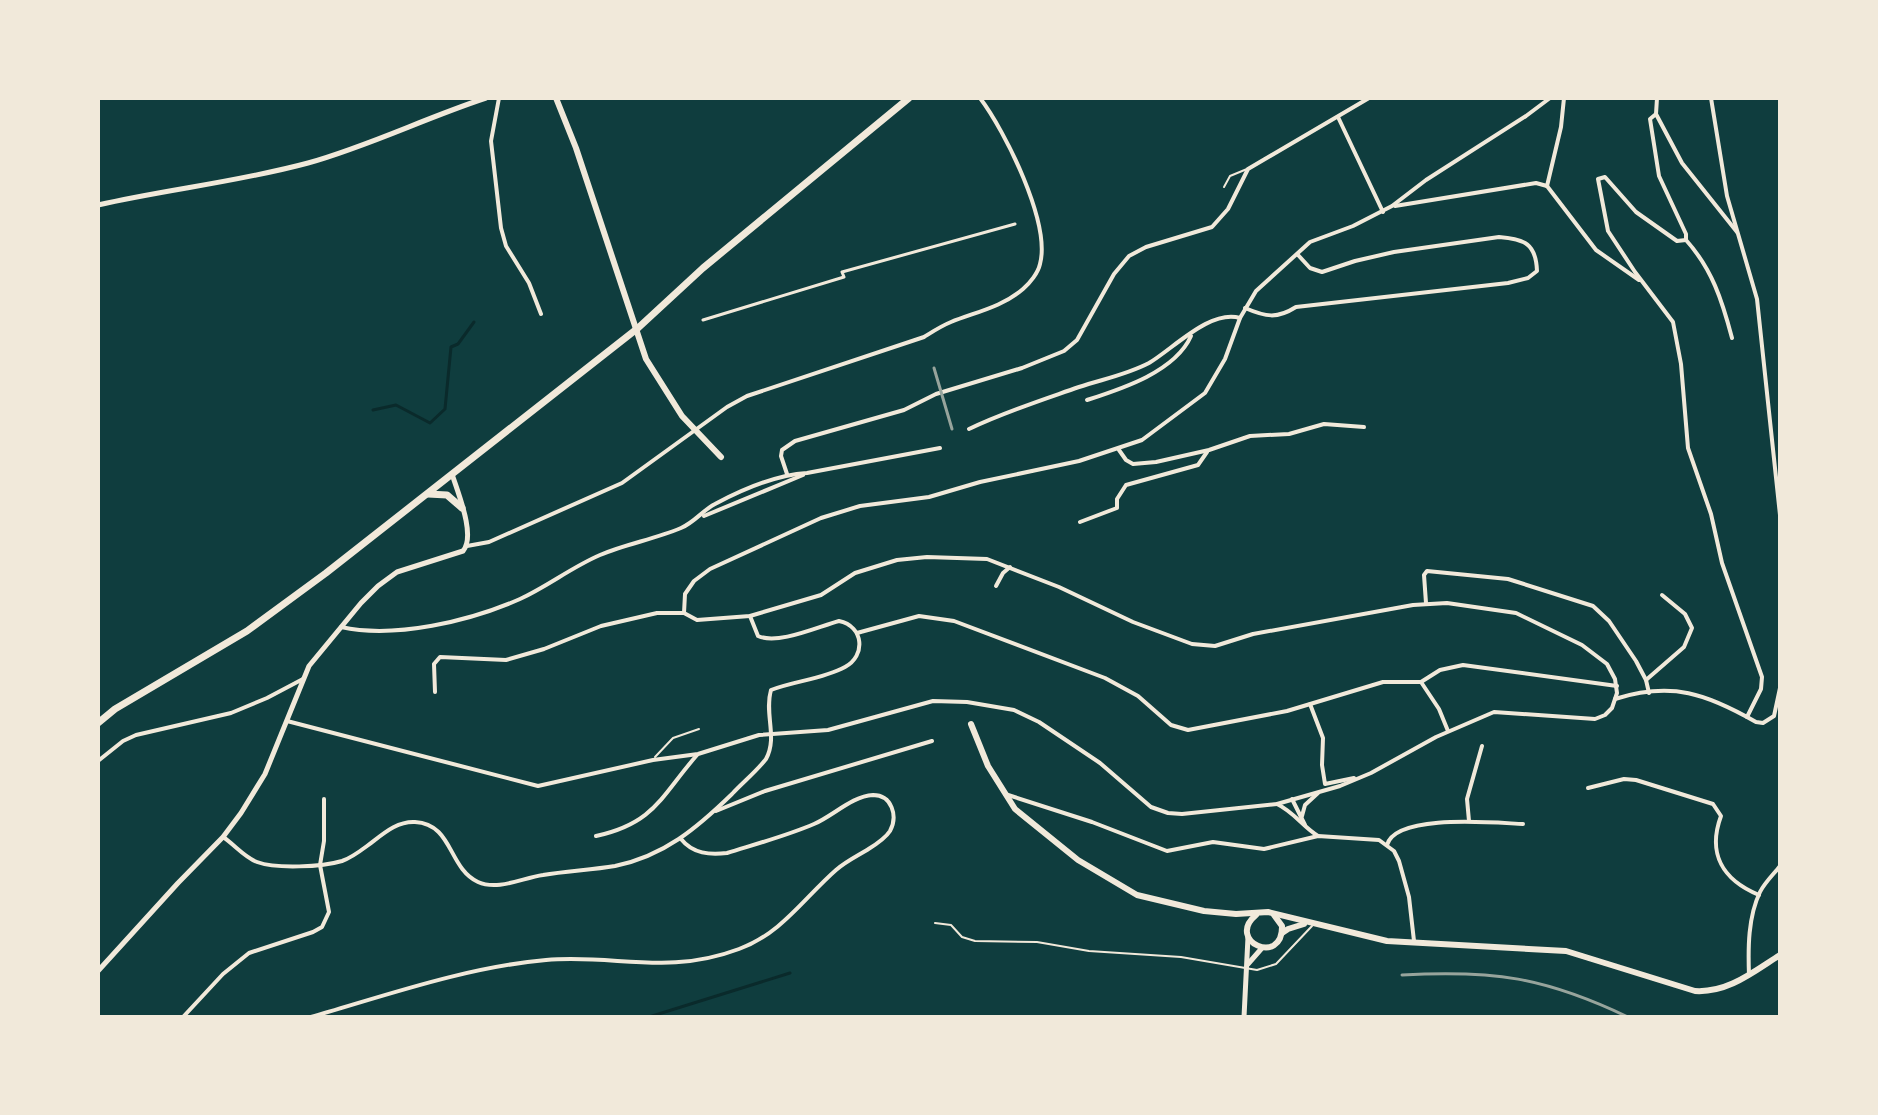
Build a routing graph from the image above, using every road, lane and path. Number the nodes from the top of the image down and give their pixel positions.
1 (486, 98) edge
2 (499, 98) edge
3 (556, 98) edge
4 (909, 98) edge
5 (980, 98) edge
6 (1369, 98) edge
7 (1550, 98) edge
8 (1564, 98) edge
9 (1657, 98) edge
10 (1711, 98) edge
11 (1656, 114) junction
12 (1338, 117) junction
13 (1248, 169) junction
14 (1547, 186) junction
15 (1224, 187) dead end
16 (98, 205) edge
17 (1392, 206) junction
18 (1383, 212) junction
19 (1015, 224) dead end
20 (1737, 232) junction
21 (1686, 240) junction
22 (1298, 255) junction
23 (1643, 283) junction
24 (1245, 308) junction
25 (541, 314) dead end
26 (1240, 318) junction
27 (703, 320) dead end
28 (1192, 334) junction
29 (1732, 338) dead end
30 (1087, 400) dead end
31 (1364, 427) dead end
32 (969, 429) dead end
33 (940, 448) dead end
34 (1119, 450) junction
35 (1209, 450) junction
36 (721, 457) dead end
37 (452, 473) junction
38 (807, 473) junction
39 (787, 474) junction
40 (426, 494) junction
41 (462, 508) junction
42 (1780, 515) edge
43 (698, 519) junction
44 (1080, 522) dead end
45 (467, 546) junction
46 (1010, 567) junction
47 (996, 586) dead end
48 (1662, 595) dead end
49 (1426, 604) junction
50 (684, 613) junction
51 (750, 616) junction
52 (341, 627) junction
53 (857, 633) junction
54 (303, 679) junction
55 (1646, 680) junction
56 (1421, 682) junction
57 (1617, 686) junction
58 (1780, 688) edge
59 (435, 692) dead end
60 (1649, 693) junction
61 (1615, 699) junction
62 (1310, 704) junction
63 (1747, 717) junction
64 (287, 721) junction
65 (98, 723) edge
66 (971, 724) dead end
67 (699, 729) dead end
68 (1448, 731) junction
69 (771, 733) junction
70 (932, 741) dead end
71 (1482, 746) dead end
72 (698, 754) junction
73 (653, 760) junction
74 (98, 761) edge
75 (1371, 773) junction
76 (1588, 788) dead end
77 (1320, 791) junction
78 (1003, 793) junction
79 (324, 799) dead end
80 (1292, 799) junction
81 (1277, 804) junction
82 (714, 811) junction
83 (1302, 816) junction
84 (1469, 821) junction
85 (1523, 824) dead end
86 (1305, 827) junction
87 (596, 836) dead end
88 (1318, 836) junction
89 (223, 837) junction
90 (681, 839) junction
91 (1387, 845) junction
92 (320, 865) junction
93 (1780, 866) edge
94 (1759, 895) junction
95 (1258, 913) junction
96 (1271, 913) junction
97 (1228, 914) junction
98 (935, 923) dead end
99 (1313, 924) junction
100 (1248, 932) junction
101 (1282, 933) junction
102 (1415, 942) junction
103 (1262, 948) junction
104 (1780, 955) edge
105 (1247, 967) junction
106 (98, 971) edge
107 (1749, 975) junction
108 (183, 1017) edge
109 (311, 1017) edge
110 (1244, 1017) edge

1 - 16 street
2 - 25 street
3 - 36 main road
4 - 37 main road
5 - 45 street
6 - 12 street
7 - 17 street
8 - 14 street
9 - 11 street
10 - 20 street
11 - 20 street
11 - 21 street
12 - 13 street
12 - 18 street
13 - 15 lane
13 - 39 street
14 - 17 street
14 - 23 street
17 - 18 street
18 - 22 street
19 - 27 street
20 - 42 street
21 - 23 street
21 - 29 street
22 - 24 street
22 - 24 street
23 - 63 street
24 - 26 street
26 - 28 street
26 - 34 street
28 - 30 street
28 - 32 street
31 - 35 street
33 - 38 street
34 - 35 street
34 - 50 street
35 - 44 street
37 - 40 main road
37 - 41 street
38 - 39 street
38 - 43 street
39 - 43 street
40 - 41 main road
40 - 65 main road
41 - 45 street
43 - 52 street
45 - 52 street
46 - 47 street
46 - 49 street
46 - 51 street
48 - 55 street
49 - 55 street
49 - 57 street
50 - 51 street
50 - 59 street
51 - 53 street
52 - 54 street
53 - 62 street
53 - 69 street
54 - 64 street
54 - 74 street
55 - 60 street
56 - 57 street
56 - 62 street
56 - 68 street
57 - 61 street
58 - 63 street
60 - 61 street
60 - 63 street
61 - 68 street
62 - 75 street
64 - 73 street
64 - 89 street
66 - 78 main road
67 - 73 lane
68 - 75 street
69 - 72 street
69 - 81 street
69 - 82 street
70 - 82 street
71 - 84 street
72 - 73 street
72 - 87 street
75 - 77 street
76 - 94 street
77 - 80 street
77 - 83 street
78 - 88 street
78 - 97 main road
79 - 92 street
80 - 81 street
80 - 83 street
81 - 86 street
82 - 90 street
83 - 86 street
84 - 85 street
84 - 91 street
86 - 88 street
88 - 91 street
89 - 92 street
89 - 106 street
90 - 92 street
90 - 109 street
91 - 102 street
92 - 108 street
93 - 94 street
94 - 107 street
95 - 96 main road
95 - 97 main road
95 - 100 main road
96 - 99 main road
96 - 101 main road
97 - 100 main road
98 - 105 lane
99 - 101 main road
99 - 102 main road
99 - 105 lane
100 - 103 main road
100 - 105 street
101 - 103 main road
102 - 107 main road
103 - 105 street
104 - 107 main road
105 - 110 street

